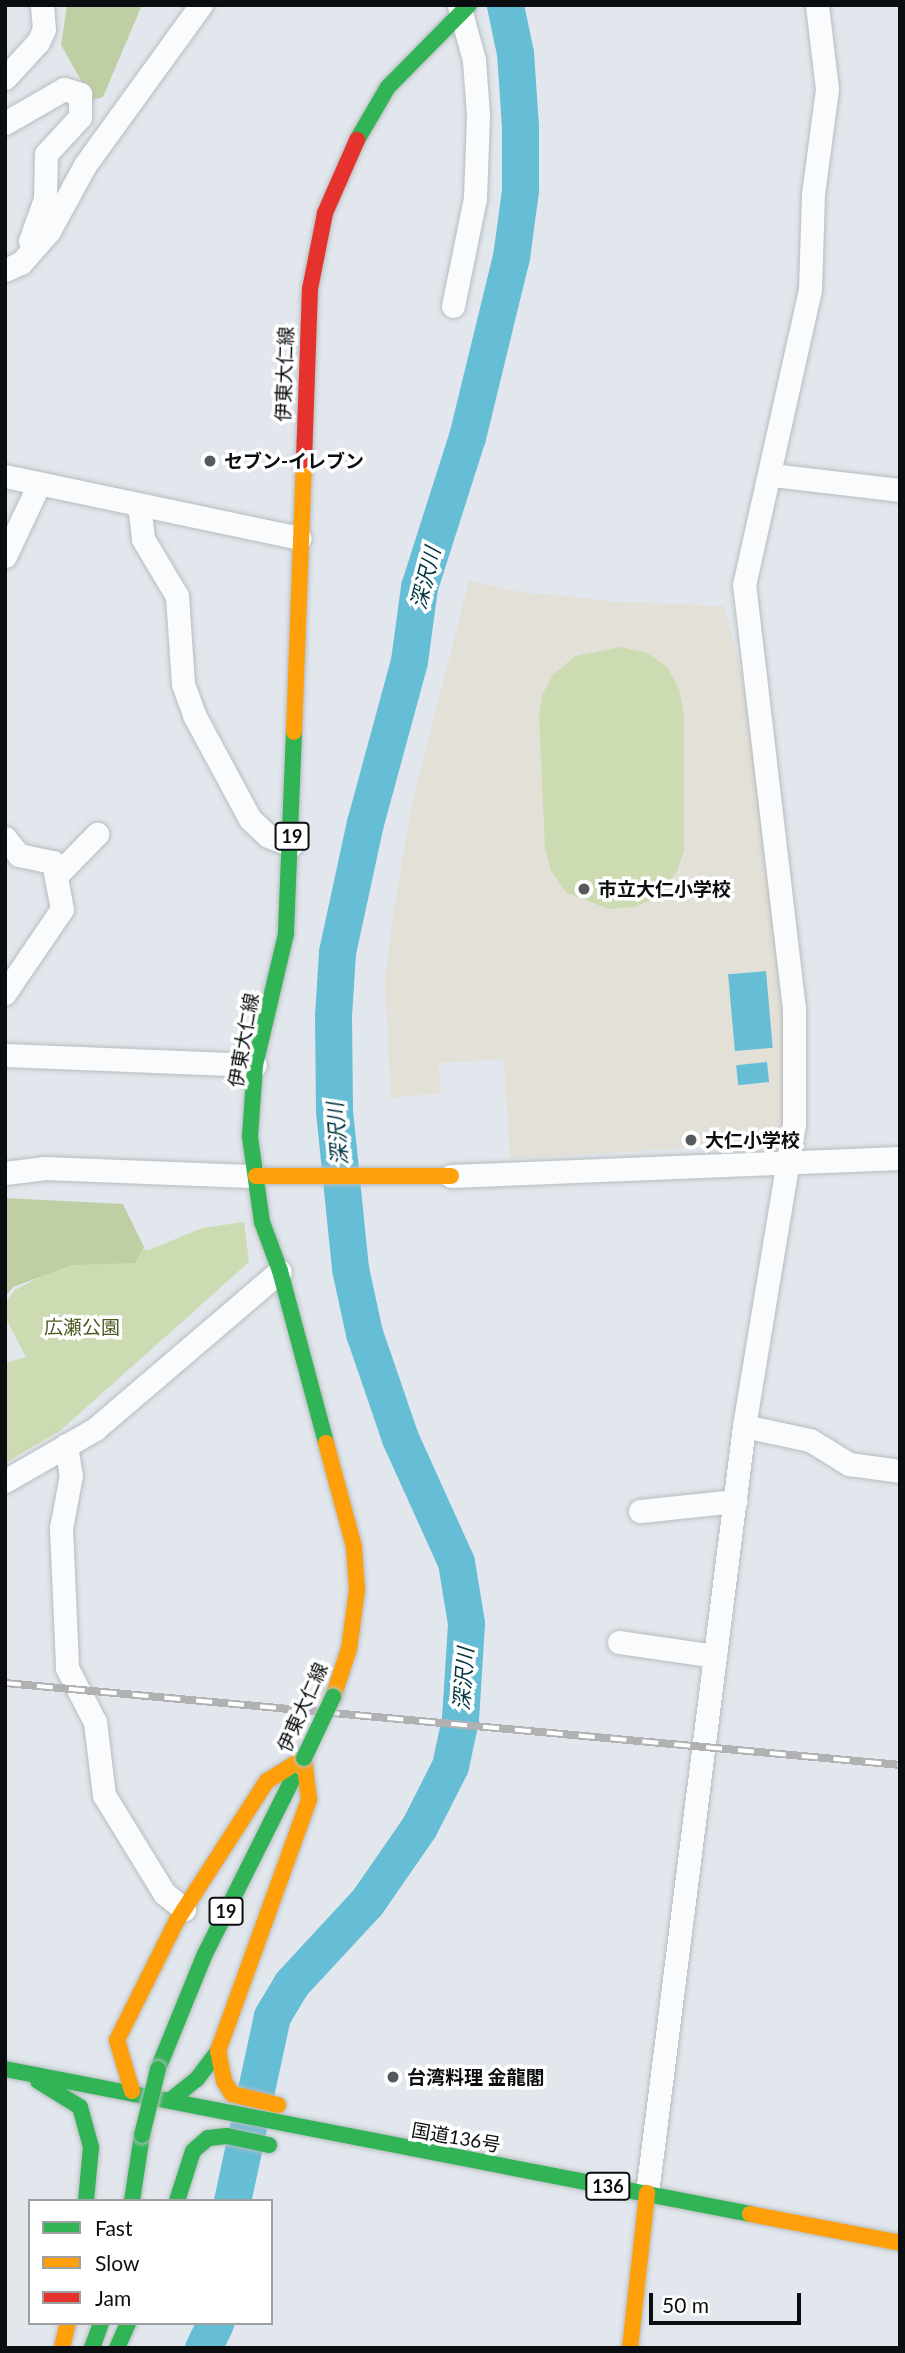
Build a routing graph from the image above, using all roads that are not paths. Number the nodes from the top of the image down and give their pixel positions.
1 (42, 5) edge
2 (201, 5) edge
3 (817, 5) edge
4 (464, 7) edge
5 (5, 78) edge
6 (7, 115) edge
7 (13, 267) edge
8 (453, 306) dead end
9 (772, 475) junction
10 (5, 476) edge
11 (39, 484) junction
12 (900, 490) edge
13 (139, 505) junction
14 (300, 538) junction
15 (5, 556) edge
16 (97, 834) dead end
17 (5, 838) edge
18 (291, 845) junction
19 (55, 876) junction
20 (5, 993) edge
21 (5, 1055) edge
22 (255, 1065) junction
23 (900, 1158) edge
24 (790, 1163) junction
25 (5, 1173) edge
26 (256, 1176) junction
27 (451, 1177) joint
28 (280, 1271) junction
29 (744, 1426) junction
30 (66, 1445) junction
31 (900, 1471) edge
32 (5, 1481) edge
33 (734, 1501) junction
34 (640, 1511) dead end
35 (618, 1642) dead end
36 (715, 1656) junction
37 (304, 1758) junction
38 (184, 1909) junction
39 (117, 2040) junction
40 (218, 2051) junction
41 (106, 2057) dead end
42 (86, 2067) dead end
43 (13, 2070) edge
44 (132, 2091) junction
45 (172, 2099) junction
46 (120, 2107) dead end
47 (106, 2122) dead end
48 (334, 2136) junction
49 (388, 2146) junction
50 (92, 2147) junction
51 (292, 2150) dead end
52 (341, 2152) dead end
53 (647, 2193) junction
54 (86, 2199) edge
55 (132, 2199) edge
56 (178, 2199) edge
57 (900, 2243) edge
58 (68, 2325) edge
59 (100, 2325) edge
60 (127, 2325) edge
61 (62, 2348) edge
62 (92, 2348) edge
63 (117, 2348) edge
64 (629, 2348) edge

1 - 5 street
2 - 7 street
3 - 9 street
4 - 8 street
4 - 14 main road, 伊東大仁線 / 19
6 - 7 street
9 - 12 street
9 - 24 street
10 - 11 street
11 - 13 street
11 - 15 street
13 - 14 street
13 - 18 street
14 - 18 main road, 伊東大仁線 / 19
16 - 19 street
17 - 19 street
18 - 22 main road, 伊東大仁線 / 19
19 - 20 street
21 - 22 street
22 - 26 main road, 伊東大仁線 / 19
23 - 24 street
24 - 27 street
24 - 29 street
25 - 26 street
26 - 27 main road
26 - 28 main road, 伊東大仁線 / 19
28 - 30 street
28 - 37 main road, 伊東大仁線 / 19, bridge
29 - 31 street
29 - 33 street
30 - 32 street
30 - 38 street
33 - 34 street
33 - 36 street
35 - 36 street
36 - 53 street
37 - 38 main road
37 - 40 main road
37 - 55 main road, 伊東大仁線 / 19, bridge
38 - 39 main road
39 - 41 main road
39 - 44 main road
40 - 45 main road
40 - 48 main road
42 - 43 main road
43 - 44 main road, 国道136号 / 136
43 - 50 main road
44 - 45 main road, 国道136号 / 136
44 - 46 main road
45 - 48 main road, 国道136号 / 136
47 - 50 main road
48 - 49 main road, 国道136号 / 136
49 - 52 main road
49 - 53 main road, 国道136号 / 136
50 - 54 main road
51 - 56 main road
53 - 57 main road, 国道136号 / 136
53 - 64 main road
58 - 61 main road
59 - 62 main road
60 - 63 main road

